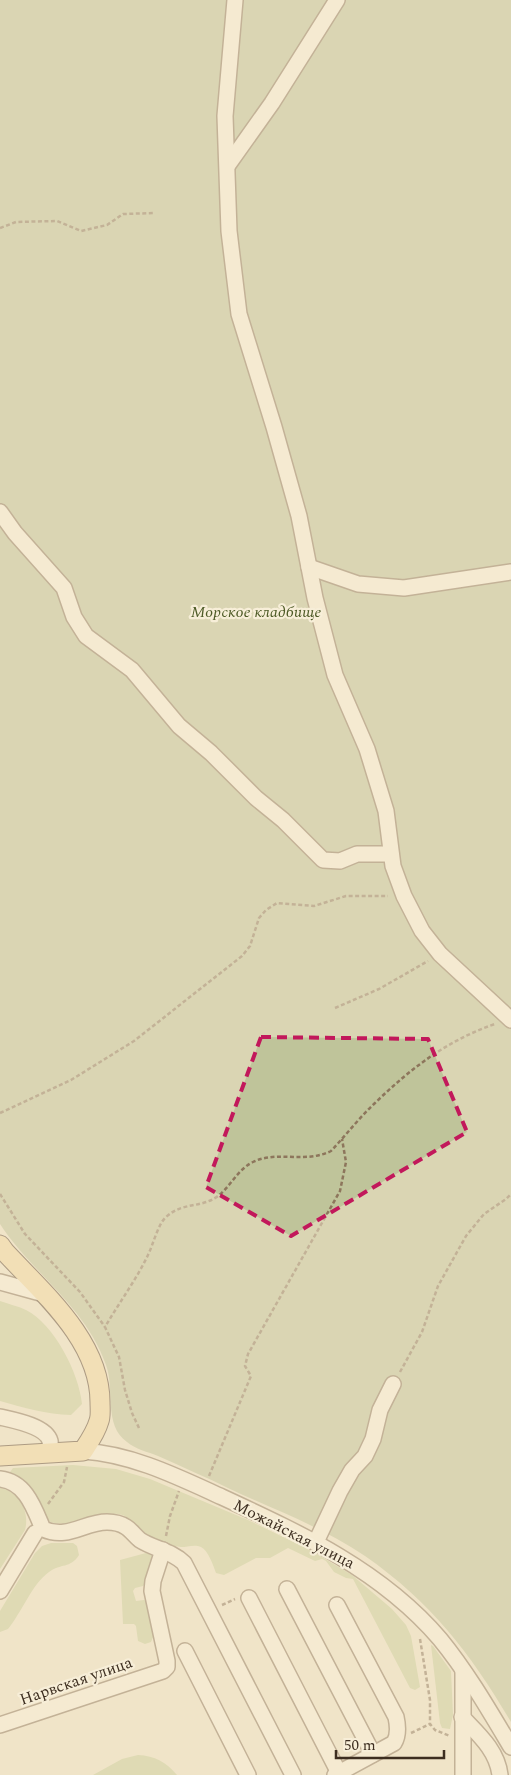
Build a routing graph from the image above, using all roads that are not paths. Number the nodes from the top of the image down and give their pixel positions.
1 (235, 0) edge
2 (336, 0) edge
3 (228, 165) junction
4 (0, 512) edge
5 (309, 567) junction
6 (511, 572) edge
7 (391, 854) junction
8 (511, 1019) edge
9 (0, 1245) edge
10 (0, 1282) edge
11 (44, 1294) junction
12 (393, 1384) road end
13 (0, 1416) edge
14 (76, 1452) junction
15 (48, 1453) junction
16 (0, 1456) edge
17 (0, 1479) edge
18 (35, 1533) dead end
19 (316, 1542) junction
20 (163, 1550) junction
21 (288, 1589) dead end
22 (0, 1591) edge
23 (249, 1598) road end
24 (338, 1605) dead end
25 (185, 1651) dead end
26 (463, 1671) junction
27 (462, 1717) junction
28 (0, 1725) edge
29 (511, 1747) edge
30 (373, 1754) junction
31 (337, 1774) edge
32 (248, 1775) edge
33 (293, 1775) edge
34 (463, 1775) edge
35 (500, 1775) edge

1 - 3 street
2 - 3 street
3 - 5 street
4 - 7 street
5 - 6 street
5 - 7 street
7 - 8 street
9 - 11 main road
10 - 11 street
11 - 14 main road
12 - 19 street
13 - 15 street
14 - 15 main road, Можайская улица
14 - 19 street, Можайская улица
15 - 16 main road, Можайская улица
17 - 20 street
18 - 22 street
19 - 26 street, Можайская улица
20 - 28 street, Нарвская улица
20 - 33 street
21 - 30 street
23 - 31 street
24 - 30 street
25 - 32 street
26 - 27 street
26 - 29 street, Можайская улица
27 - 34 street
27 - 35 street
30 - 31 street

